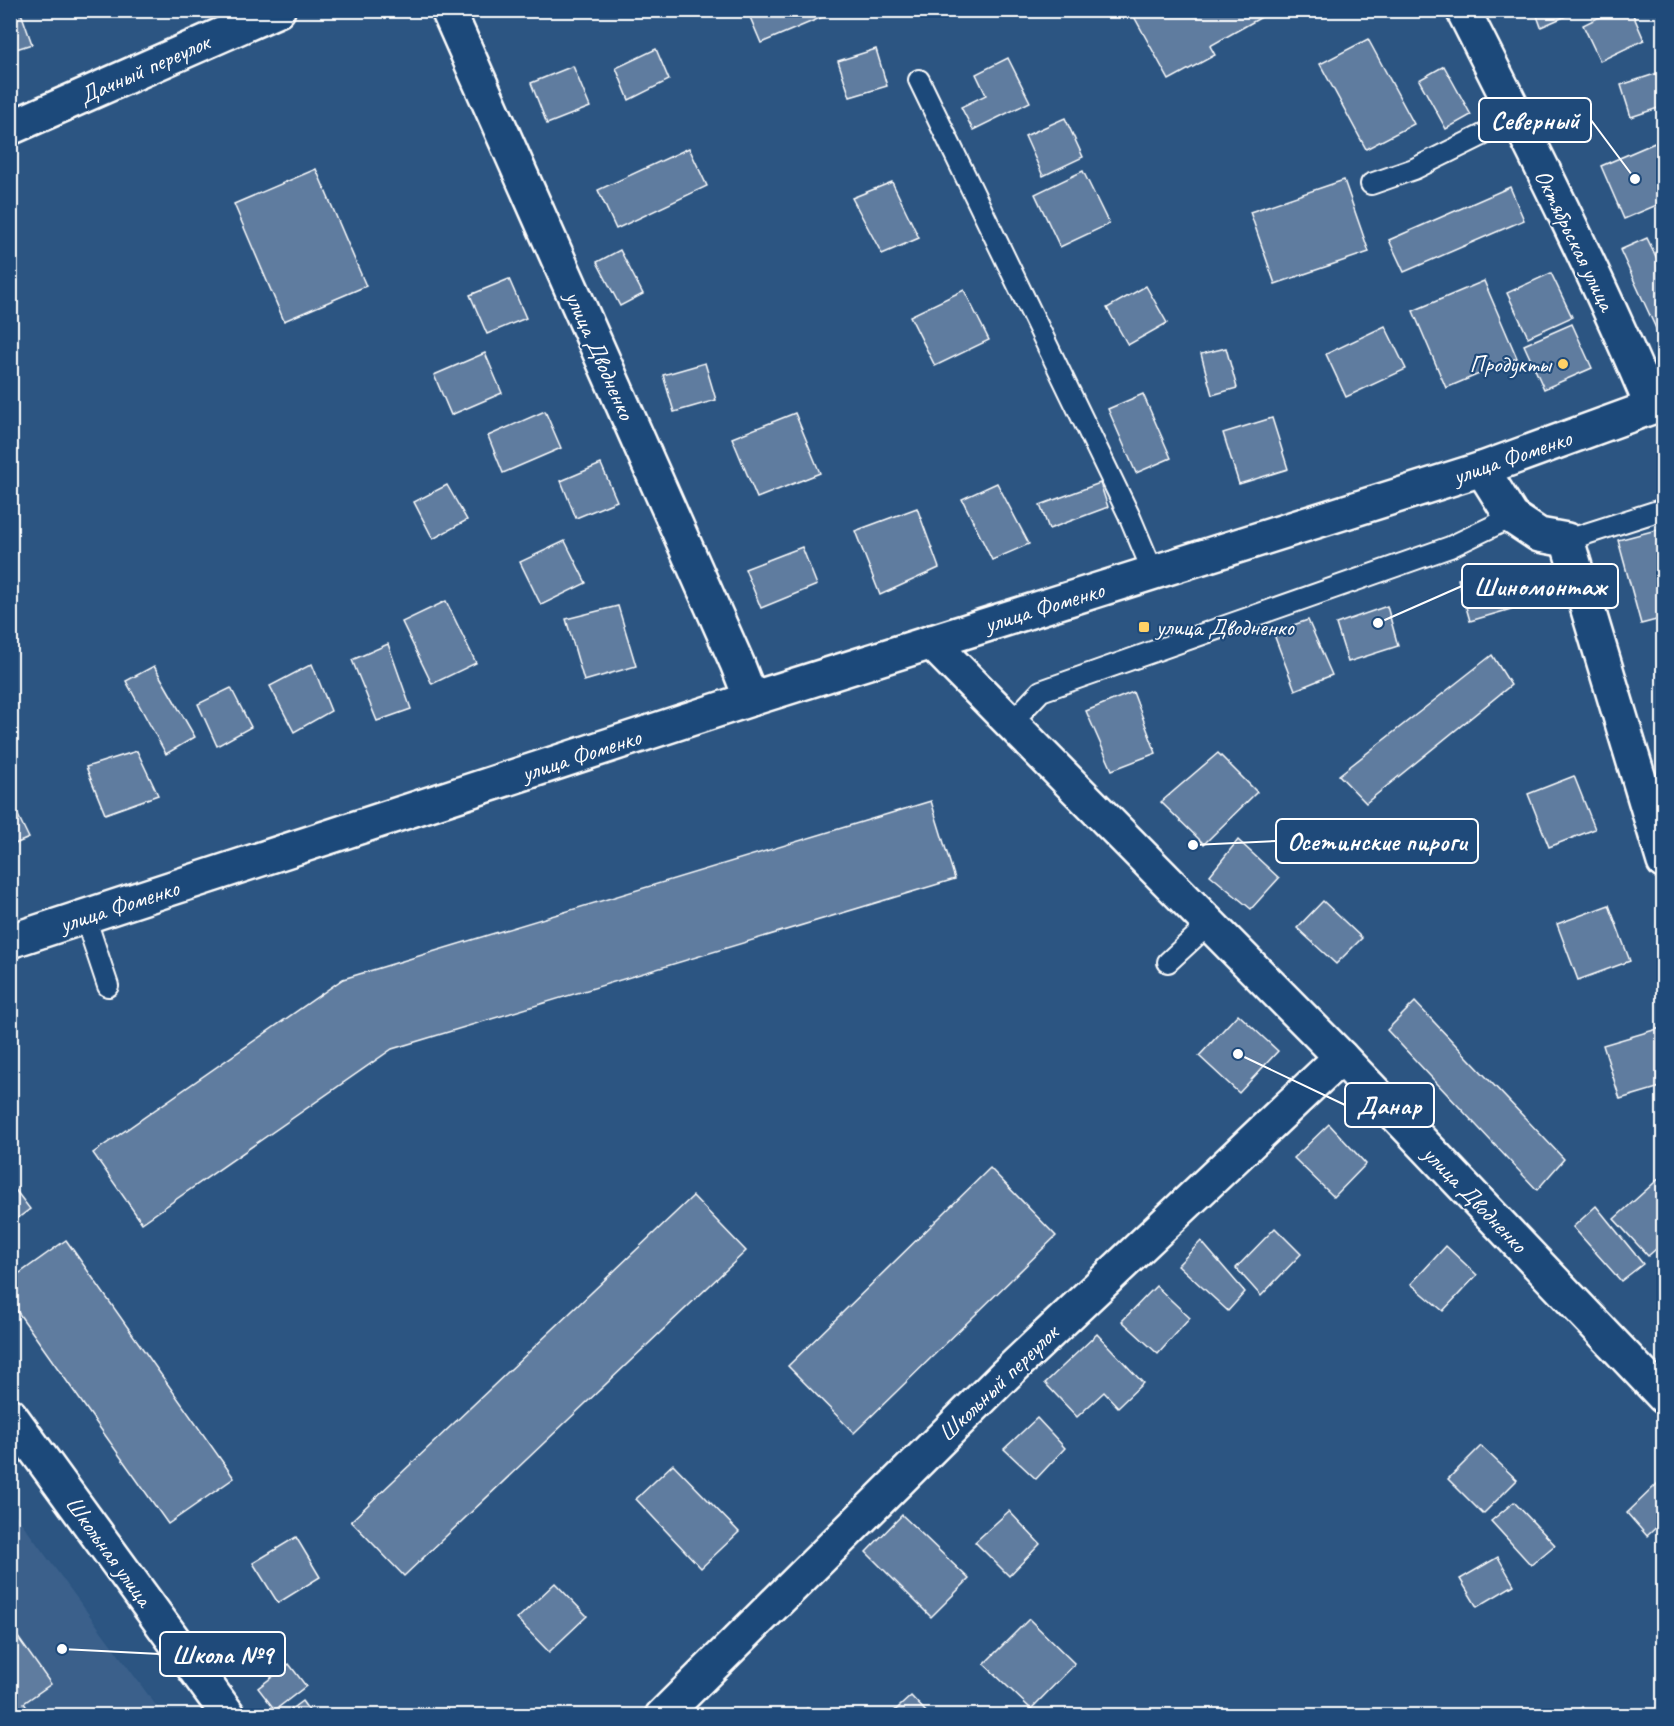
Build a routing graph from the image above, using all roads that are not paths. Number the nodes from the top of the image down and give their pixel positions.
1 (278, 10) edge
2 (448, 10) edge
3 (1462, 10) edge
4 (919, 80) dead end
5 (1517, 118) junction
6 (10, 128) edge
7 (1371, 184) dead end
8 (1658, 406) edge
9 (1482, 469) junction
10 (1664, 509) edge
11 (1512, 517) junction
12 (1567, 540) junction
13 (1153, 572) junction
14 (931, 642) junction
15 (751, 699) junction
16 (1011, 723) junction
17 (1664, 862) edge
18 (85, 917) junction
19 (1209, 924) junction
20 (10, 941) edge
21 (1168, 962) dead end
22 (108, 986) dead end
23 (1341, 1057) junction
24 (1664, 1397) edge
25 (10, 1415) edge
26 (229, 1716) edge
27 (662, 1716) edge

1 - 6 street, Дачный переулок
2 - 15 street, улица Дводненко
3 - 5 street, Октябрьская улица
4 - 13 lane
5 - 7 lane
5 - 8 street, Октябрьская улица
8 - 9 street, улица Фоменко
9 - 11 street
9 - 13 street, улица Фоменко
10 - 12 lane
11 - 12 street
11 - 16 lane
12 - 17 street
13 - 14 street, улица Фоменко
14 - 15 street, улица Фоменко
14 - 16 street, улица Дводненко
15 - 18 street, улица Фоменко
16 - 19 street, улица Дводненко
18 - 20 street, улица Фоменко
18 - 22 lane
19 - 21 lane
19 - 23 street, улица Дводненко
23 - 24 street, улица Дводненко
23 - 27 street, Школьный переулок
25 - 26 street, Школьная улица

